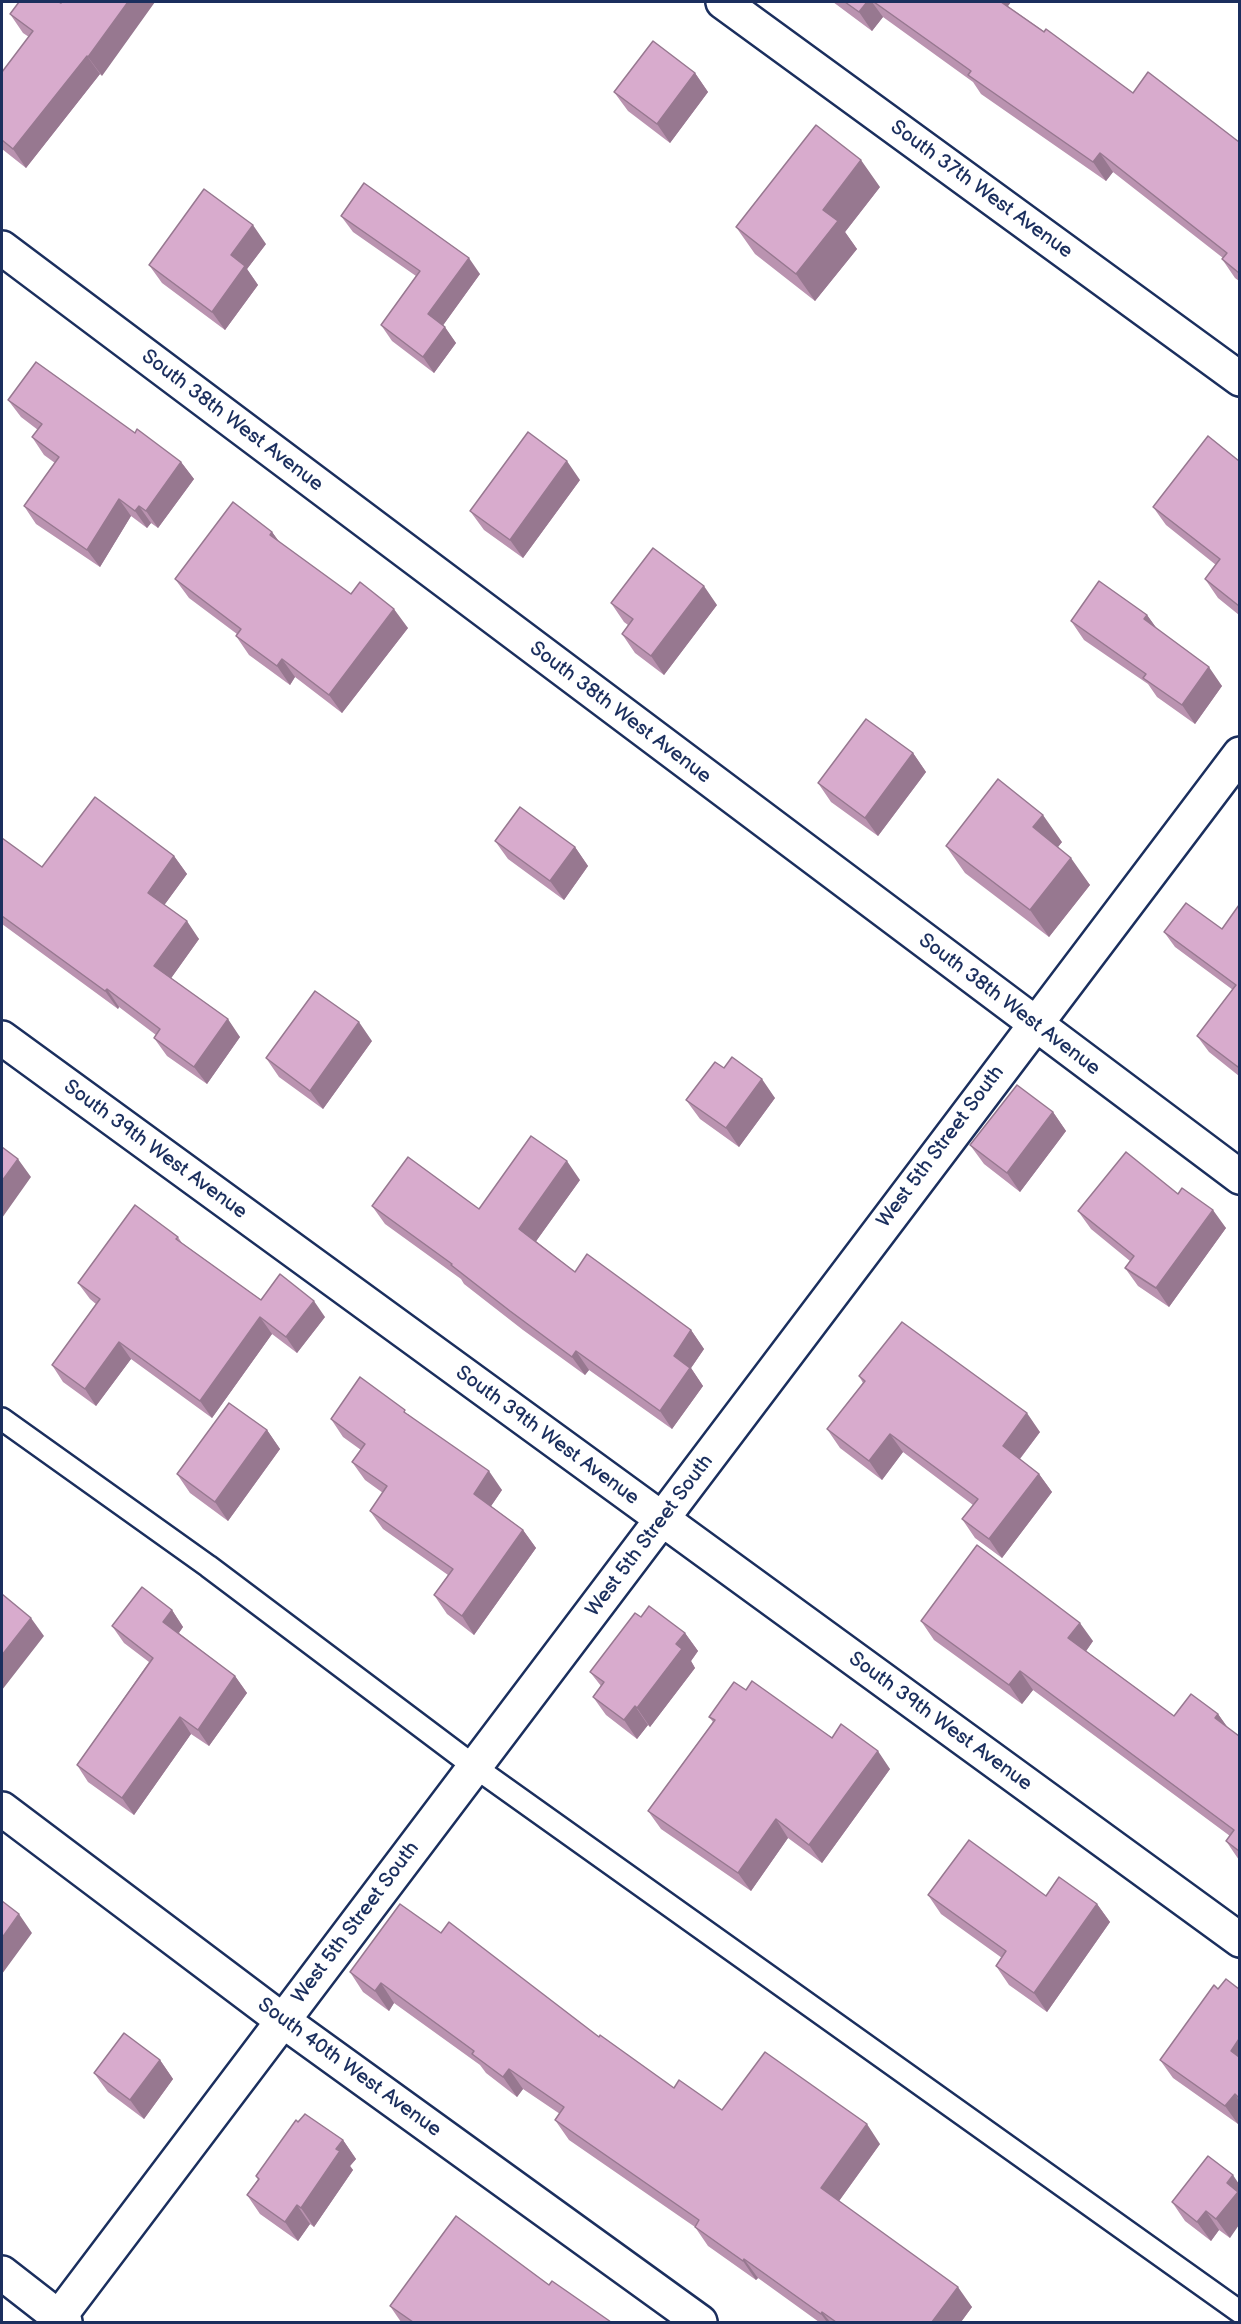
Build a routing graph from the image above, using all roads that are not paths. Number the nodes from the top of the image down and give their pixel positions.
1 (723, 2) edge
2 (2, 248) edge
3 (1239, 379) edge
4 (1239, 754) edge
5 (1034, 1023) junction
6 (2, 1038) edge
7 (1239, 1178) edge
8 (2, 1419) edge
9 (662, 1520) junction
10 (475, 1767) junction
11 (2, 1809) edge
12 (1239, 1940) edge
13 (282, 2020) junction
14 (2, 2273) edge
15 (1239, 2312) edge
16 (62, 2320) edge
17 (700, 2322) edge

1 - 3 street, South 37th West Avenue
2 - 5 street, South 38th West Avenue
4 - 5 street, West 5th Street South
5 - 7 street, South 38th West Avenue
5 - 9 street, West 5th Street South
6 - 9 street, South 39th West Avenue
8 - 10 lane
9 - 10 street, West 5th Street South
9 - 12 street, South 39th West Avenue
10 - 13 street, West 5th Street South
10 - 15 lane
11 - 13 street, South 40th West Avenue
13 - 16 street, West 5th Street South
13 - 17 street, South 40th West Avenue
14 - 16 street

